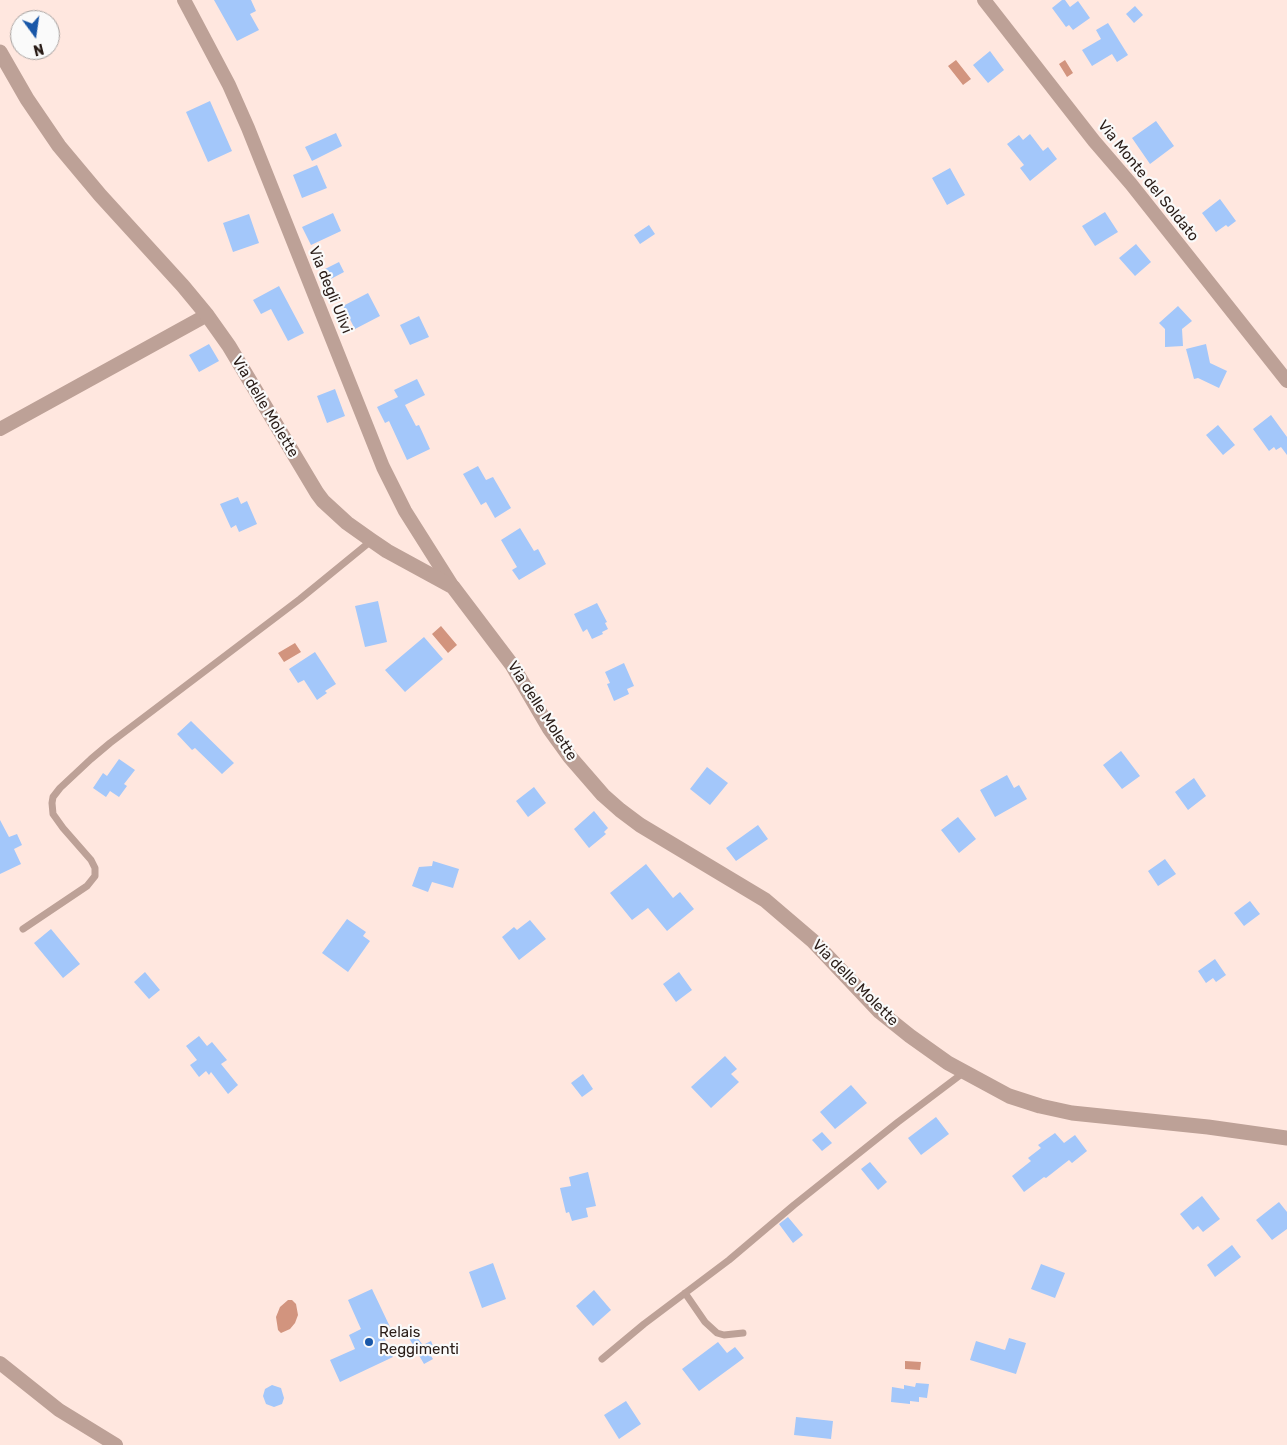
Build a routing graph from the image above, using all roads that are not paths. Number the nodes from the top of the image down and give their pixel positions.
1 (184, 0) edge
2 (984, 0) edge
3 (0, 52) edge
4 (207, 315) junction
5 (1287, 382) edge
6 (0, 429) edge
7 (371, 540) junction
8 (453, 587) junction
9 (23, 928) dead end
10 (963, 1073) junction
11 (1287, 1138) edge
12 (685, 1293) junction
13 (743, 1334) dead end
14 (602, 1359) dead end
15 (0, 1363) edge
16 (116, 1445) edge

1 - 8 street, Via degli Ulivi
2 - 5 street, Via Monte del Soldato
3 - 4 street, Via delle Molette
4 - 6 street
4 - 7 street, Via delle Molette
7 - 8 street, Via delle Molette
7 - 9 lane
8 - 10 street, Via delle Molette
10 - 11 street, Via delle Molette
10 - 12 lane
12 - 13 lane
12 - 14 lane
15 - 16 street

